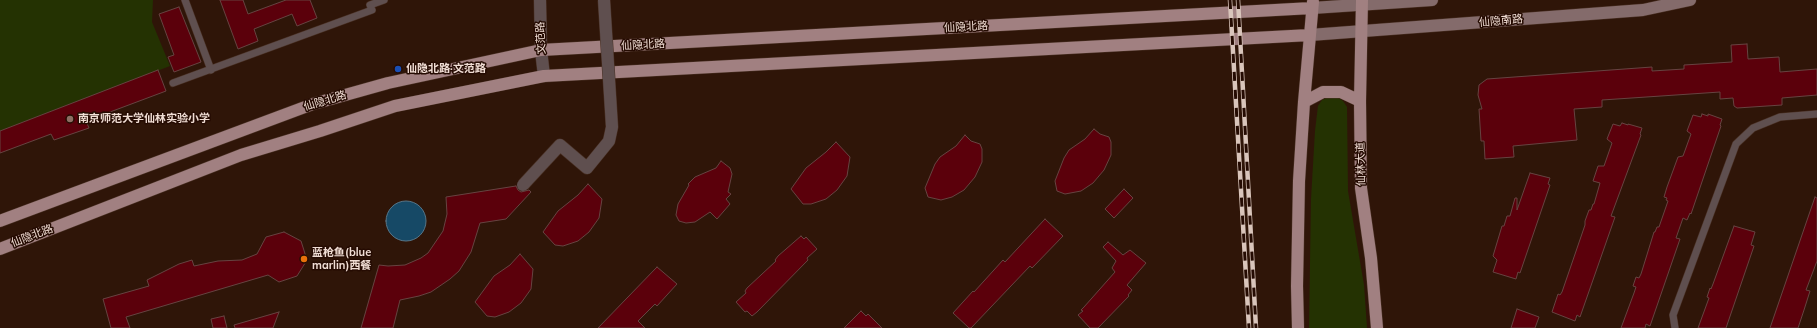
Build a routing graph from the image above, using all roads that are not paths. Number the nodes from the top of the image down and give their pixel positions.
1 (185, 0) edge
2 (384, 0) edge
3 (540, 0) edge
4 (604, 0) edge
5 (1432, 0) edge
6 (1690, 0) edge
7 (1362, 3) edge
8 (1313, 4) edge
9 (1362, 32) junction
10 (1310, 35) junction
11 (541, 50) junction
12 (211, 70) junction
13 (544, 76) junction
14 (173, 83) dead end
15 (1360, 101) junction
16 (1304, 102) junction
17 (1817, 114) edge
18 (524, 184) dead end
19 (0, 221) edge
20 (0, 248) edge
21 (1298, 328) edge
22 (1377, 328) edge
23 (1675, 328) edge

1 - 12 lane
2 - 12 lane
3 - 11 street, 文范路
4 - 18 street, bridge
5 - 7 street
6 - 9 street, 仙隐南路
7 - 8 street
7 - 9 main road, 仙林大道
8 - 10 main road
8 - 11 main road, 仙隐北路
9 - 10 street, 仙隐南路
9 - 15 main road, 仙林大道
10 - 13 main road, 仙隐北路
10 - 16 main road
11 - 13 street, 文范路
11 - 19 main road, 仙隐北路
12 - 14 lane
13 - 20 main road, 仙隐北路
15 - 16 main road
15 - 22 main road, 仙林大道
16 - 21 main road
17 - 23 lane

